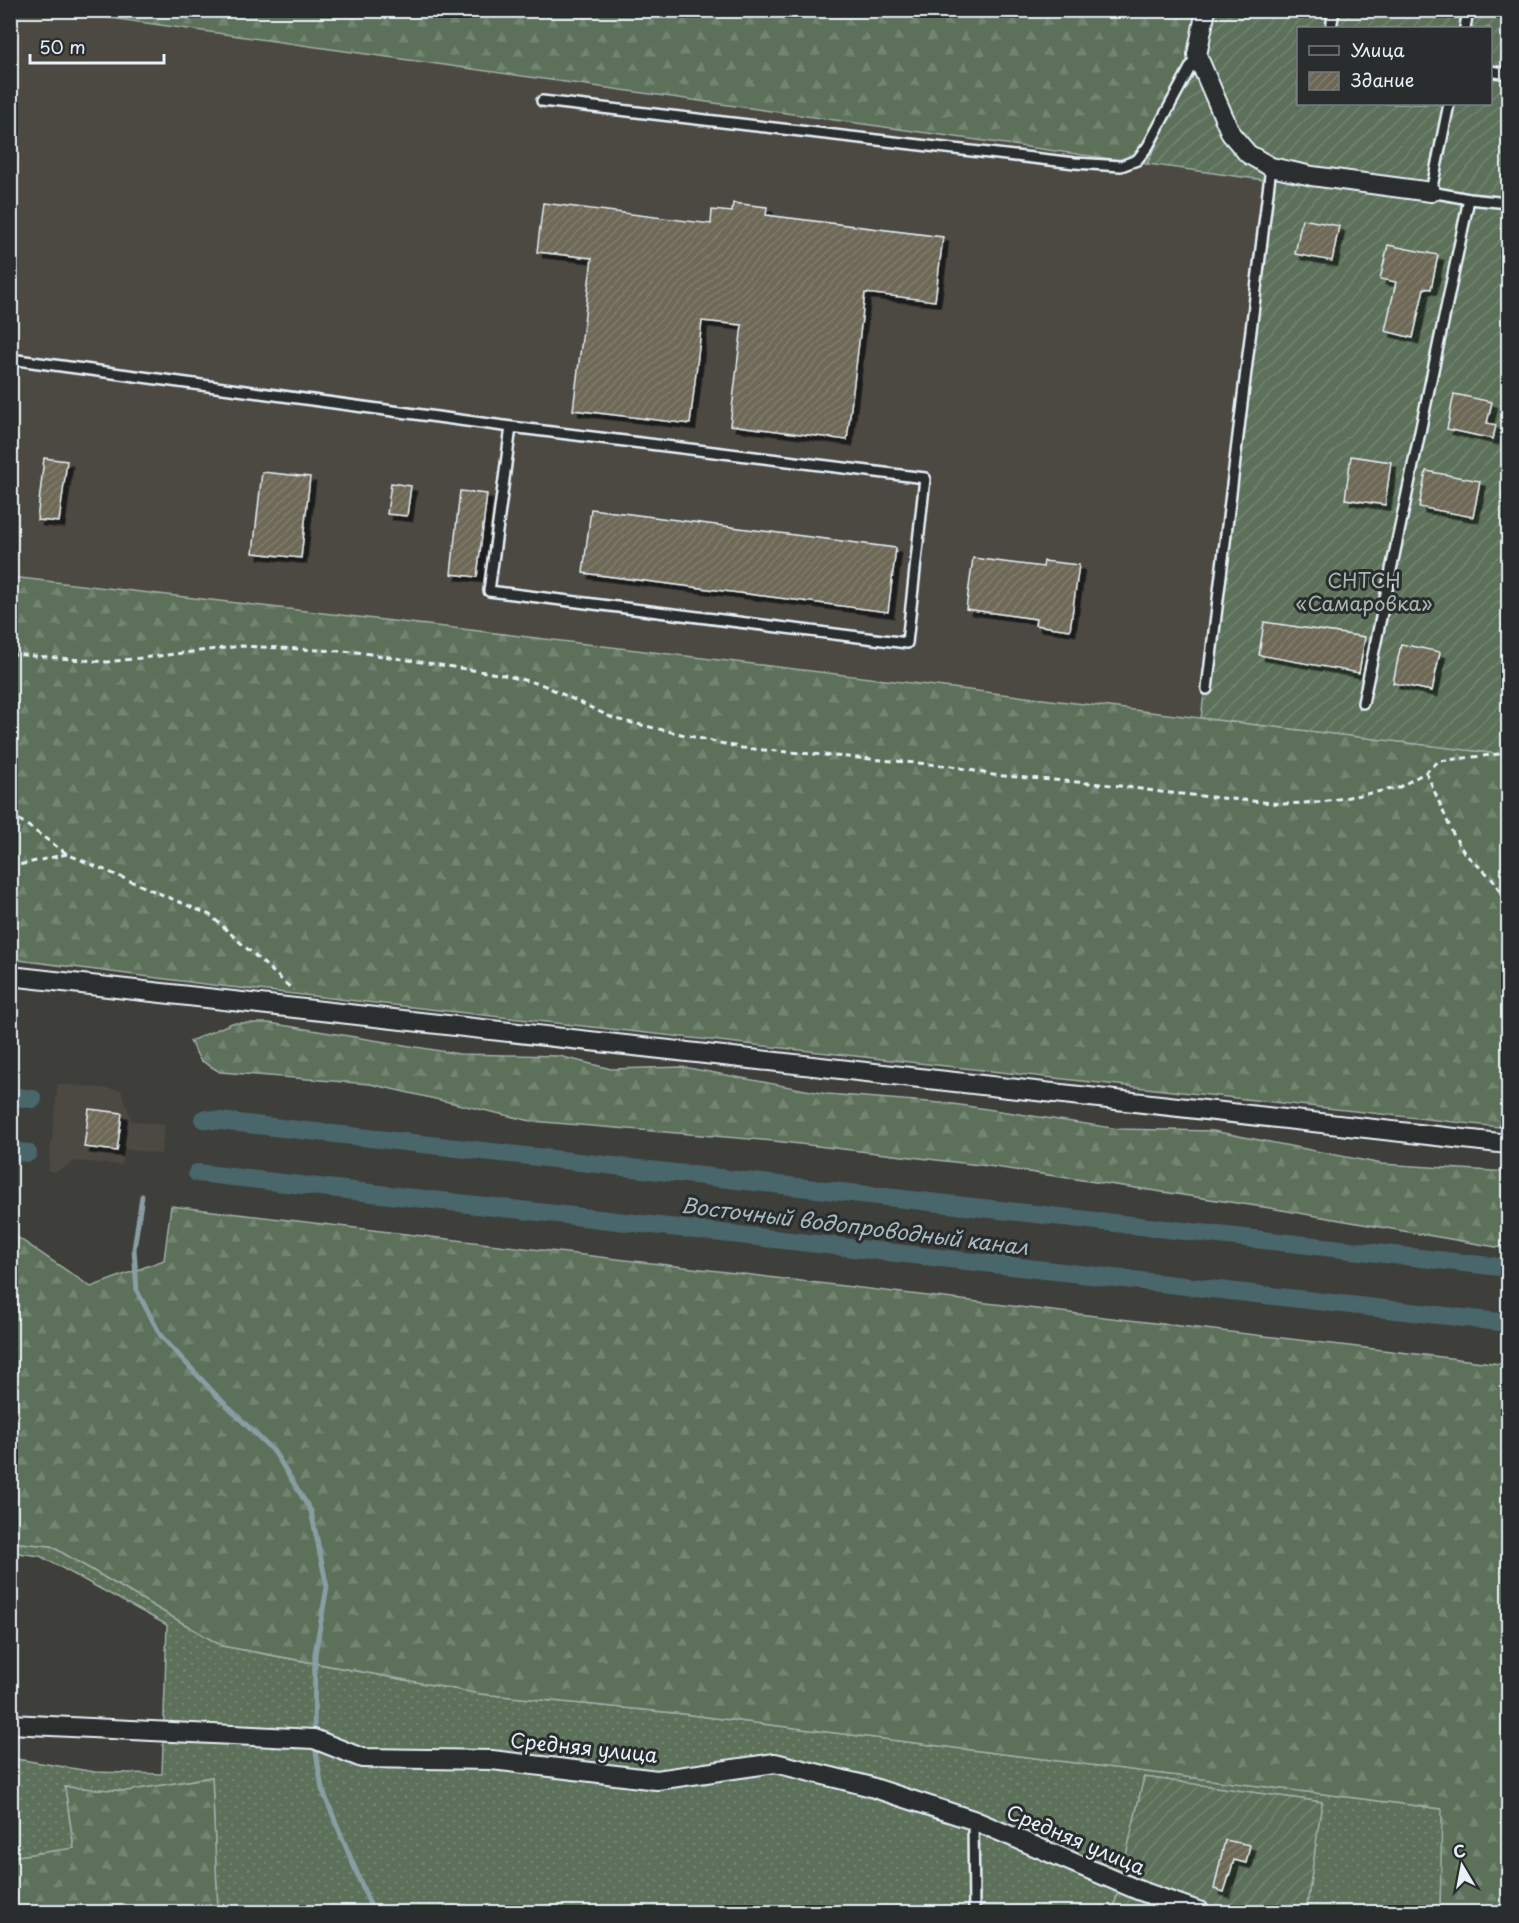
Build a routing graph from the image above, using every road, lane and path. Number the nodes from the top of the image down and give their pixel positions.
1 (1206, 10) edge
2 (1334, 10) edge
3 (1468, 10) edge
4 (1331, 27) edge
5 (1465, 27) edge
6 (1197, 55) junction
7 (1492, 71) edge
8 (1509, 74) edge
9 (542, 101) dead end
10 (1449, 105) edge
11 (1271, 167) junction
12 (1431, 192) junction
13 (1469, 199) junction
14 (1509, 203) edge
15 (10, 359) edge
16 (511, 427) junction
17 (10, 654) edge
18 (1207, 689) dead end
19 (1364, 703) dead end
20 (1509, 753) edge
21 (1426, 772) junction
22 (10, 813) edge
23 (67, 854) junction
24 (10, 867) edge
25 (1509, 904) edge
26 (10, 976) edge
27 (1509, 990) edge
28 (317, 1011) junction
29 (1509, 1032) edge
30 (1508, 1070) edge
31 (1503, 1144) edge
32 (10, 1724) edge
33 (973, 1820) junction
34 (974, 1912) edge
35 (1201, 1912) edge

1 - 6 street
2 - 4 lane
3 - 5 lane
6 - 9 lane
6 - 11 street
7 - 8 lane
10 - 12 lane
11 - 12 street
11 - 18 lane
12 - 13 lane
13 - 14 lane
13 - 19 lane
15 - 16 lane
16 - 16 lane
17 - 21 path
20 - 21 path
21 - 25 path
22 - 23 path
23 - 24 path
23 - 28 path
26 - 28 street
27 - 29 path
28 - 31 street
30 - 31 path
32 - 33 street, Средняя улица
33 - 34 lane
33 - 35 street, Средняя улица

